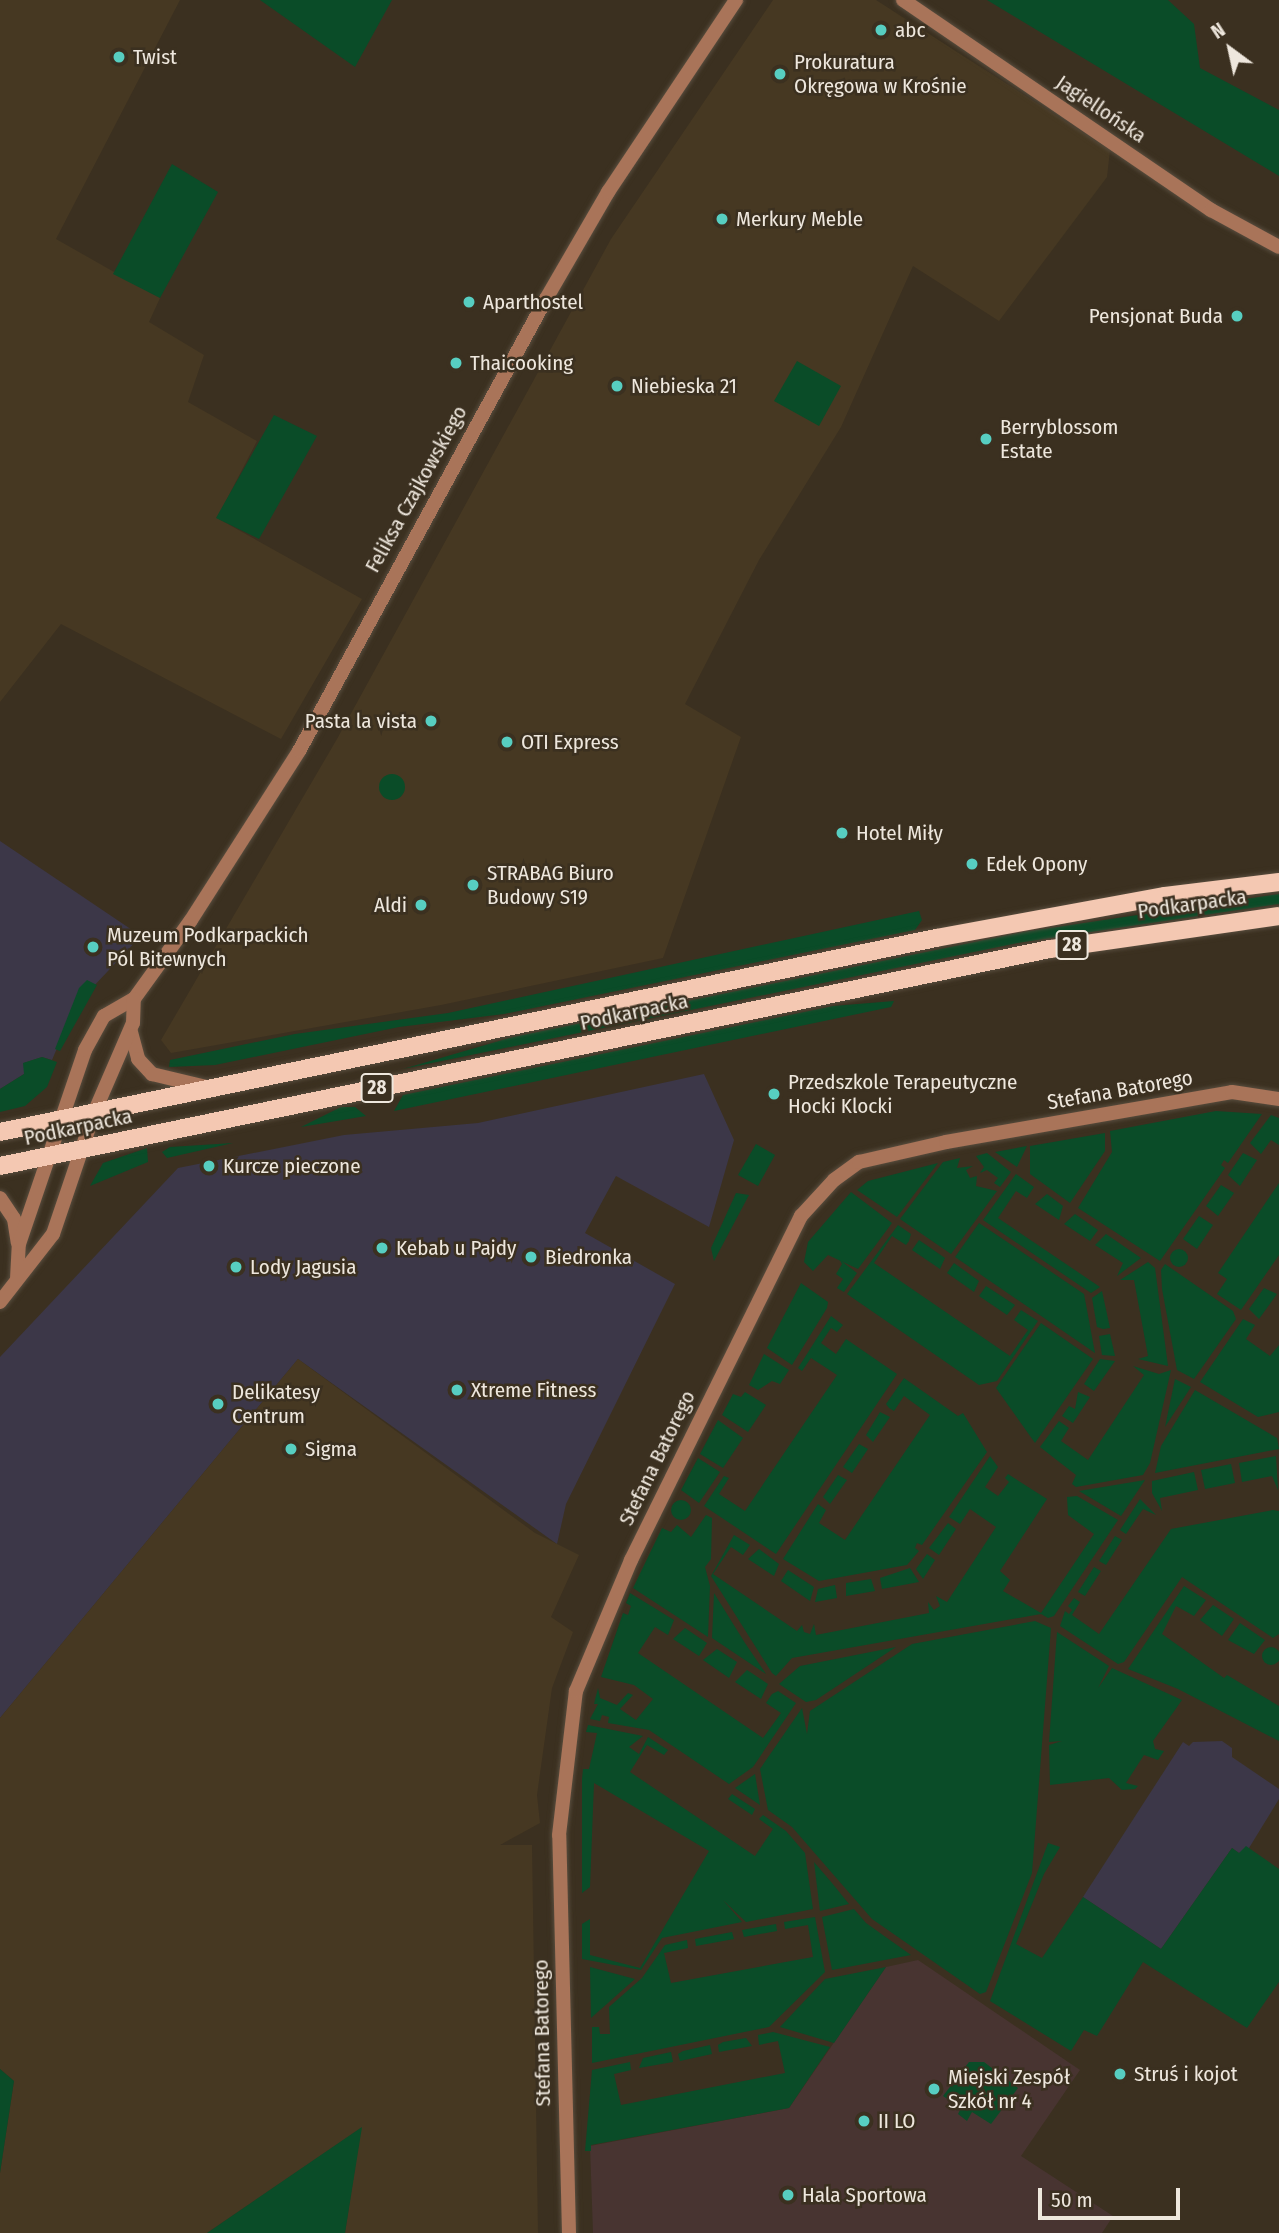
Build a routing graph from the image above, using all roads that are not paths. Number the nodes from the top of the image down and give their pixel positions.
1 (736, 0) edge
2 (903, 0) edge
3 (1279, 247) edge
4 (1279, 882) edge
5 (1279, 916) edge
6 (134, 999) junction
7 (130, 1030) junction
8 (215, 1088) junction
9 (1279, 1100) edge
10 (93, 1113) junction
11 (59, 1119) junction
12 (0, 1132) edge
13 (83, 1150) junction
14 (49, 1157) junction
15 (0, 1167) edge
16 (0, 1198) edge
17 (19, 1244) junction
18 (17, 1279) junction
19 (0, 1302) edge
20 (569, 2233) edge

1 - 6 street, Feliksa Czajkowskiego
2 - 3 street, Jagiellońska
4 - 8 main road, Podkarpacka / 28
5 - 13 main road, Podkarpacka / 28
6 - 7 street, Feliksa Czajkowskiego
6 - 11 street, Feliksa Czajkowskiego
7 - 8 street
7 - 10 street, Feliksa Czajkowskiego
8 - 10 main road, Podkarpacka / 28
9 - 20 street, Stefana Batorego
10 - 11 main road, Podkarpacka / 28
10 - 13 street, Feliksa Czajkowskiego
11 - 12 main road, Podkarpacka / 28
11 - 14 street, Feliksa Czajkowskiego
13 - 14 main road, Podkarpacka / 28
13 - 18 street, Feliksa Czajkowskiego
14 - 15 main road, Podkarpacka / 28
14 - 17 street, Feliksa Czajkowskiego
16 - 17 street
17 - 18 street
18 - 19 street, Feliksa Czajkowskiego

